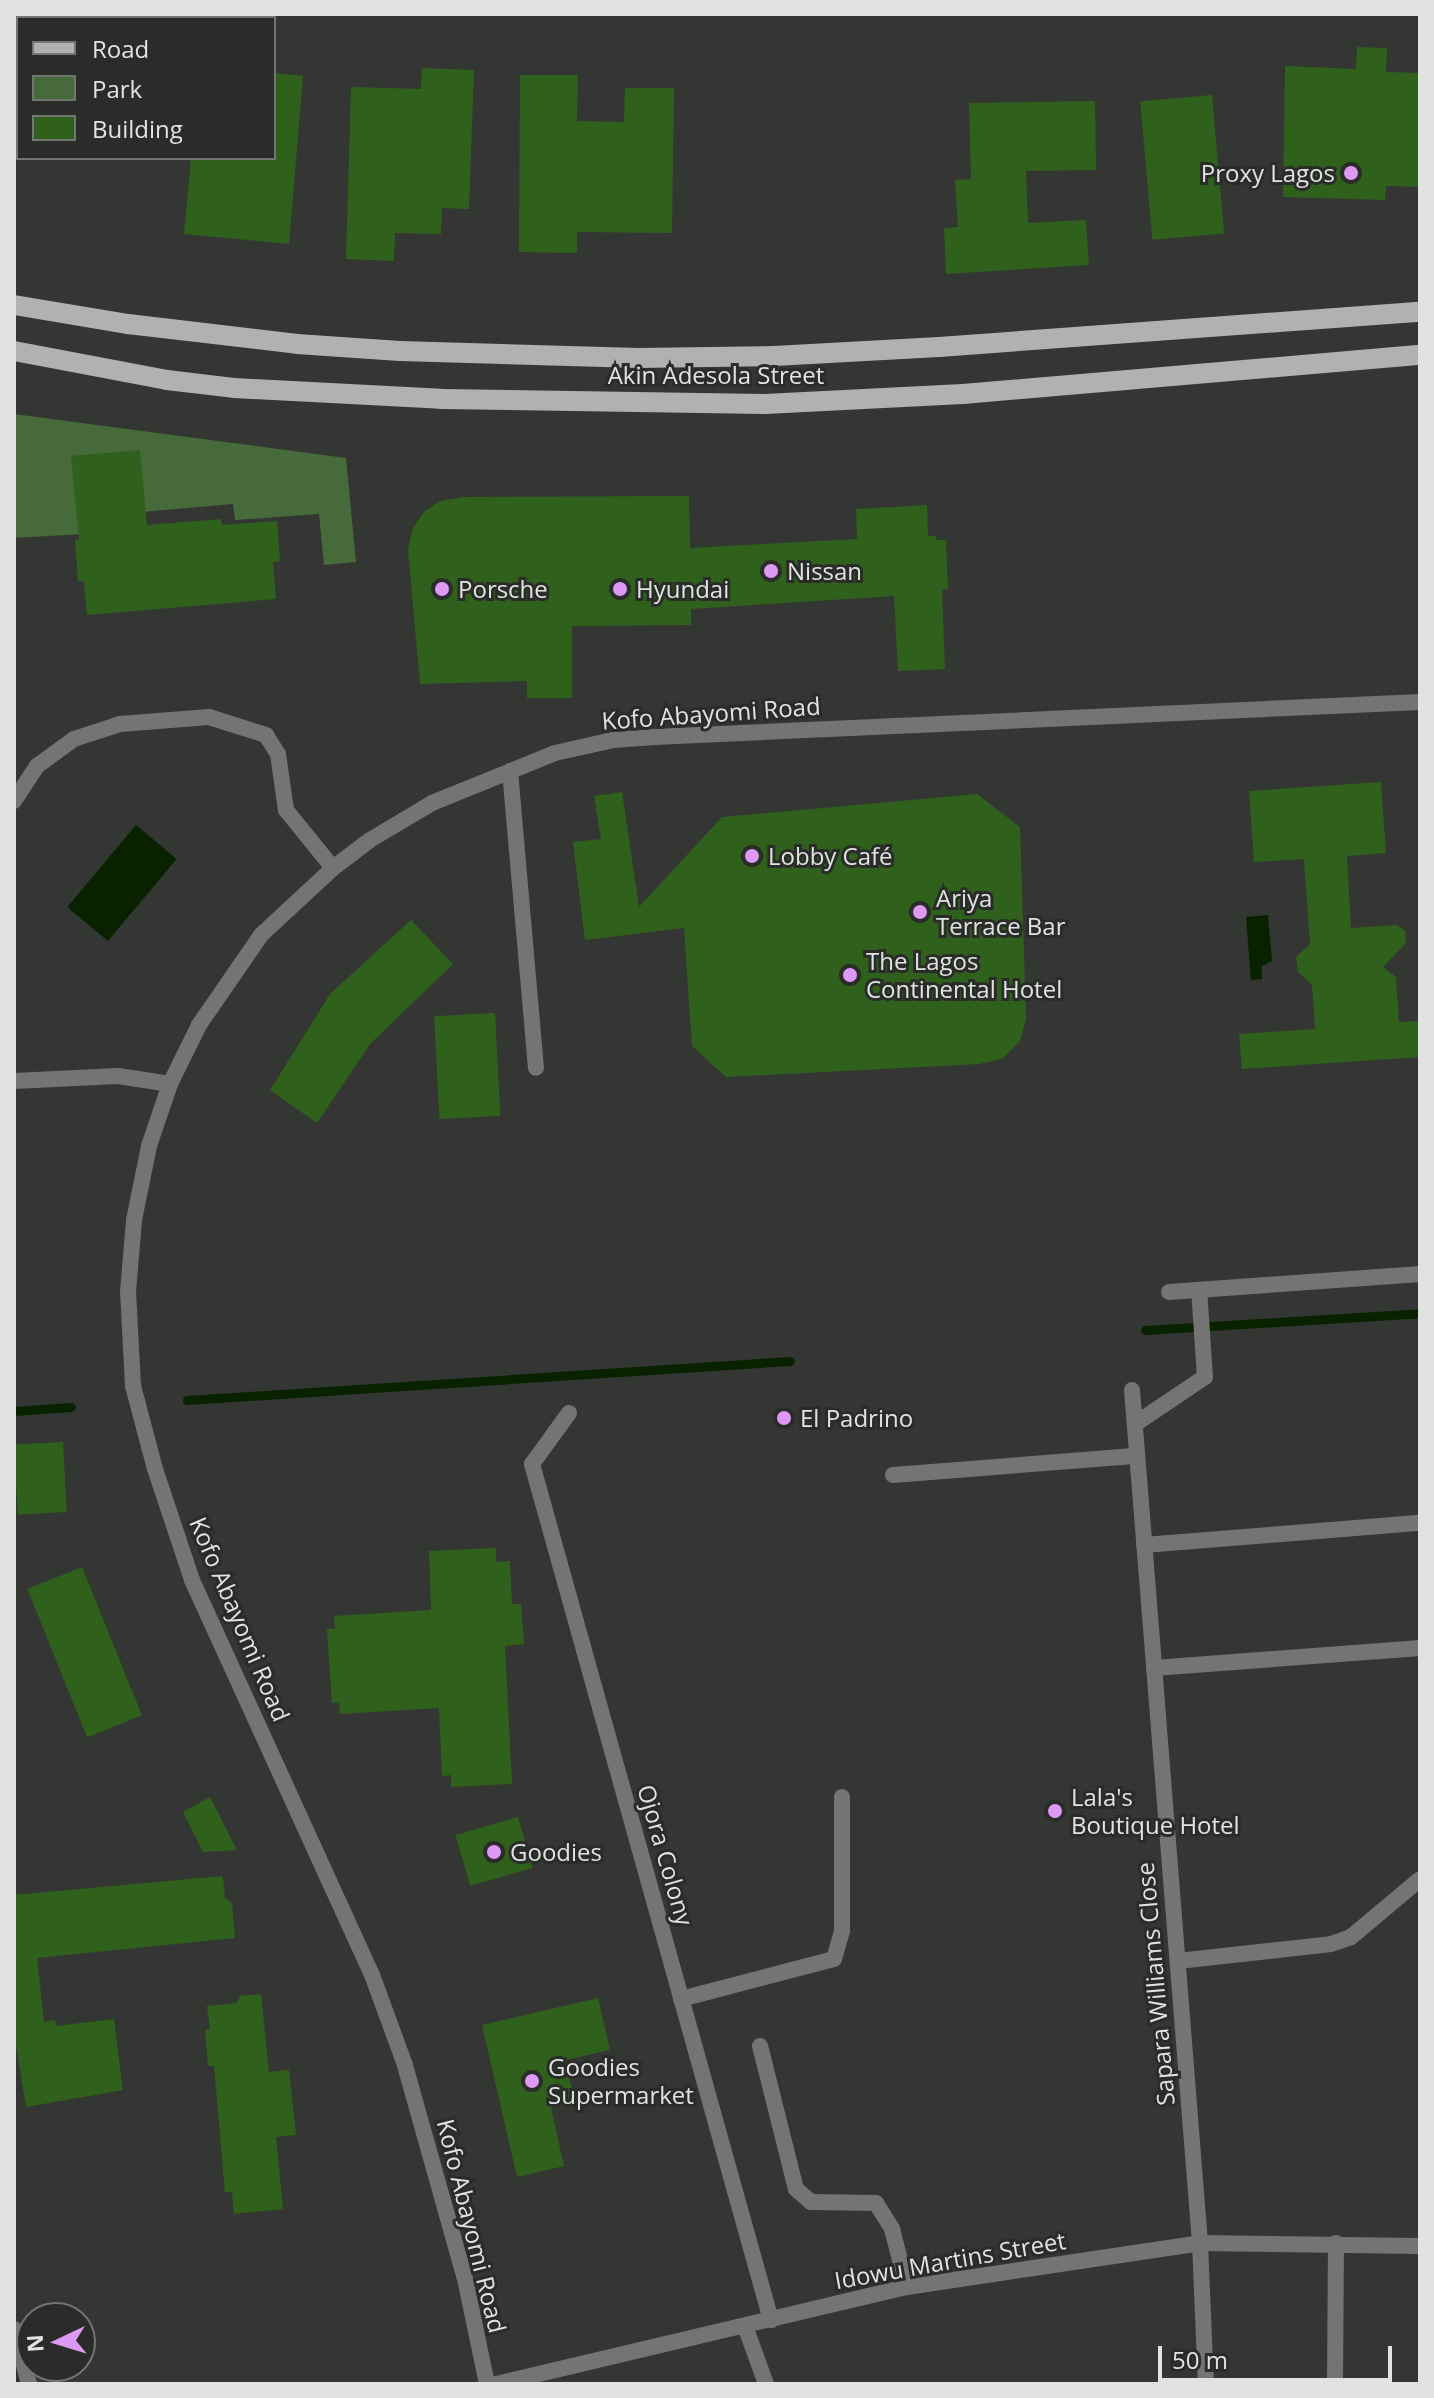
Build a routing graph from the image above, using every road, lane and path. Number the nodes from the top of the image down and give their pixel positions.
1 (14, 305) edge
2 (1420, 312) edge
3 (14, 351) edge
4 (1420, 355) edge
5 (1420, 702) edge
6 (510, 771) junction
7 (14, 801) edge
8 (333, 868) junction
9 (536, 1068) dead end
10 (14, 1081) edge
11 (170, 1084) junction
12 (1420, 1274) edge
13 (1199, 1290) junction
14 (1169, 1292) dead end
15 (1132, 1390) dead end
16 (569, 1413) dead end
17 (1135, 1424) junction
18 (1137, 1456) junction
19 (893, 1475) dead end
20 (1420, 1523) edge
21 (1144, 1545) junction
22 (1420, 1648) edge
23 (1154, 1668) junction
24 (842, 1797) dead end
25 (1420, 1879) edge
26 (1178, 1961) junction
27 (681, 1999) junction
28 (760, 2046) dead end
29 (1200, 2243) junction
30 (1336, 2243) junction
31 (1420, 2246) edge
32 (907, 2287) junction
33 (771, 2320) junction
34 (745, 2326) junction
35 (14, 2329) edge
36 (29, 2384) edge
37 (487, 2384) edge
38 (496, 2384) edge
39 (766, 2384) edge
40 (1206, 2384) edge
41 (1335, 2384) edge

1 - 2 main road, Akin Adesola Street
3 - 4 main road, Akin Adesola Street
5 - 6 street, Kofo Abayomi Road
6 - 8 street, Kofo Abayomi Road
6 - 9 street
7 - 8 street
8 - 11 street, Kofo Abayomi Road
10 - 11 street
11 - 37 street, Kofo Abayomi Road
12 - 13 street
13 - 14 street
13 - 17 street
15 - 17 street, Sapara Williams Close
16 - 27 street, Ojora Colony
17 - 18 street, Sapara Williams Close
18 - 19 street
18 - 21 street, Sapara Williams Close
20 - 21 street
21 - 23 street, Sapara Williams Close
22 - 23 street
23 - 26 street, Sapara Williams Close
24 - 27 street
25 - 26 street
26 - 29 street, Sapara Williams Close
27 - 33 street, Ojora Colony
28 - 32 street
29 - 30 street, Idowu Martins Street
29 - 32 street, Idowu Martins Street
29 - 40 street, Sapara Williams Close
30 - 31 street, Idowu Martins Street
30 - 41 street
32 - 33 street, Idowu Martins Street
33 - 34 street, Idowu Martins Street
34 - 38 street, Idowu Martins Street
34 - 39 street
35 - 36 street

